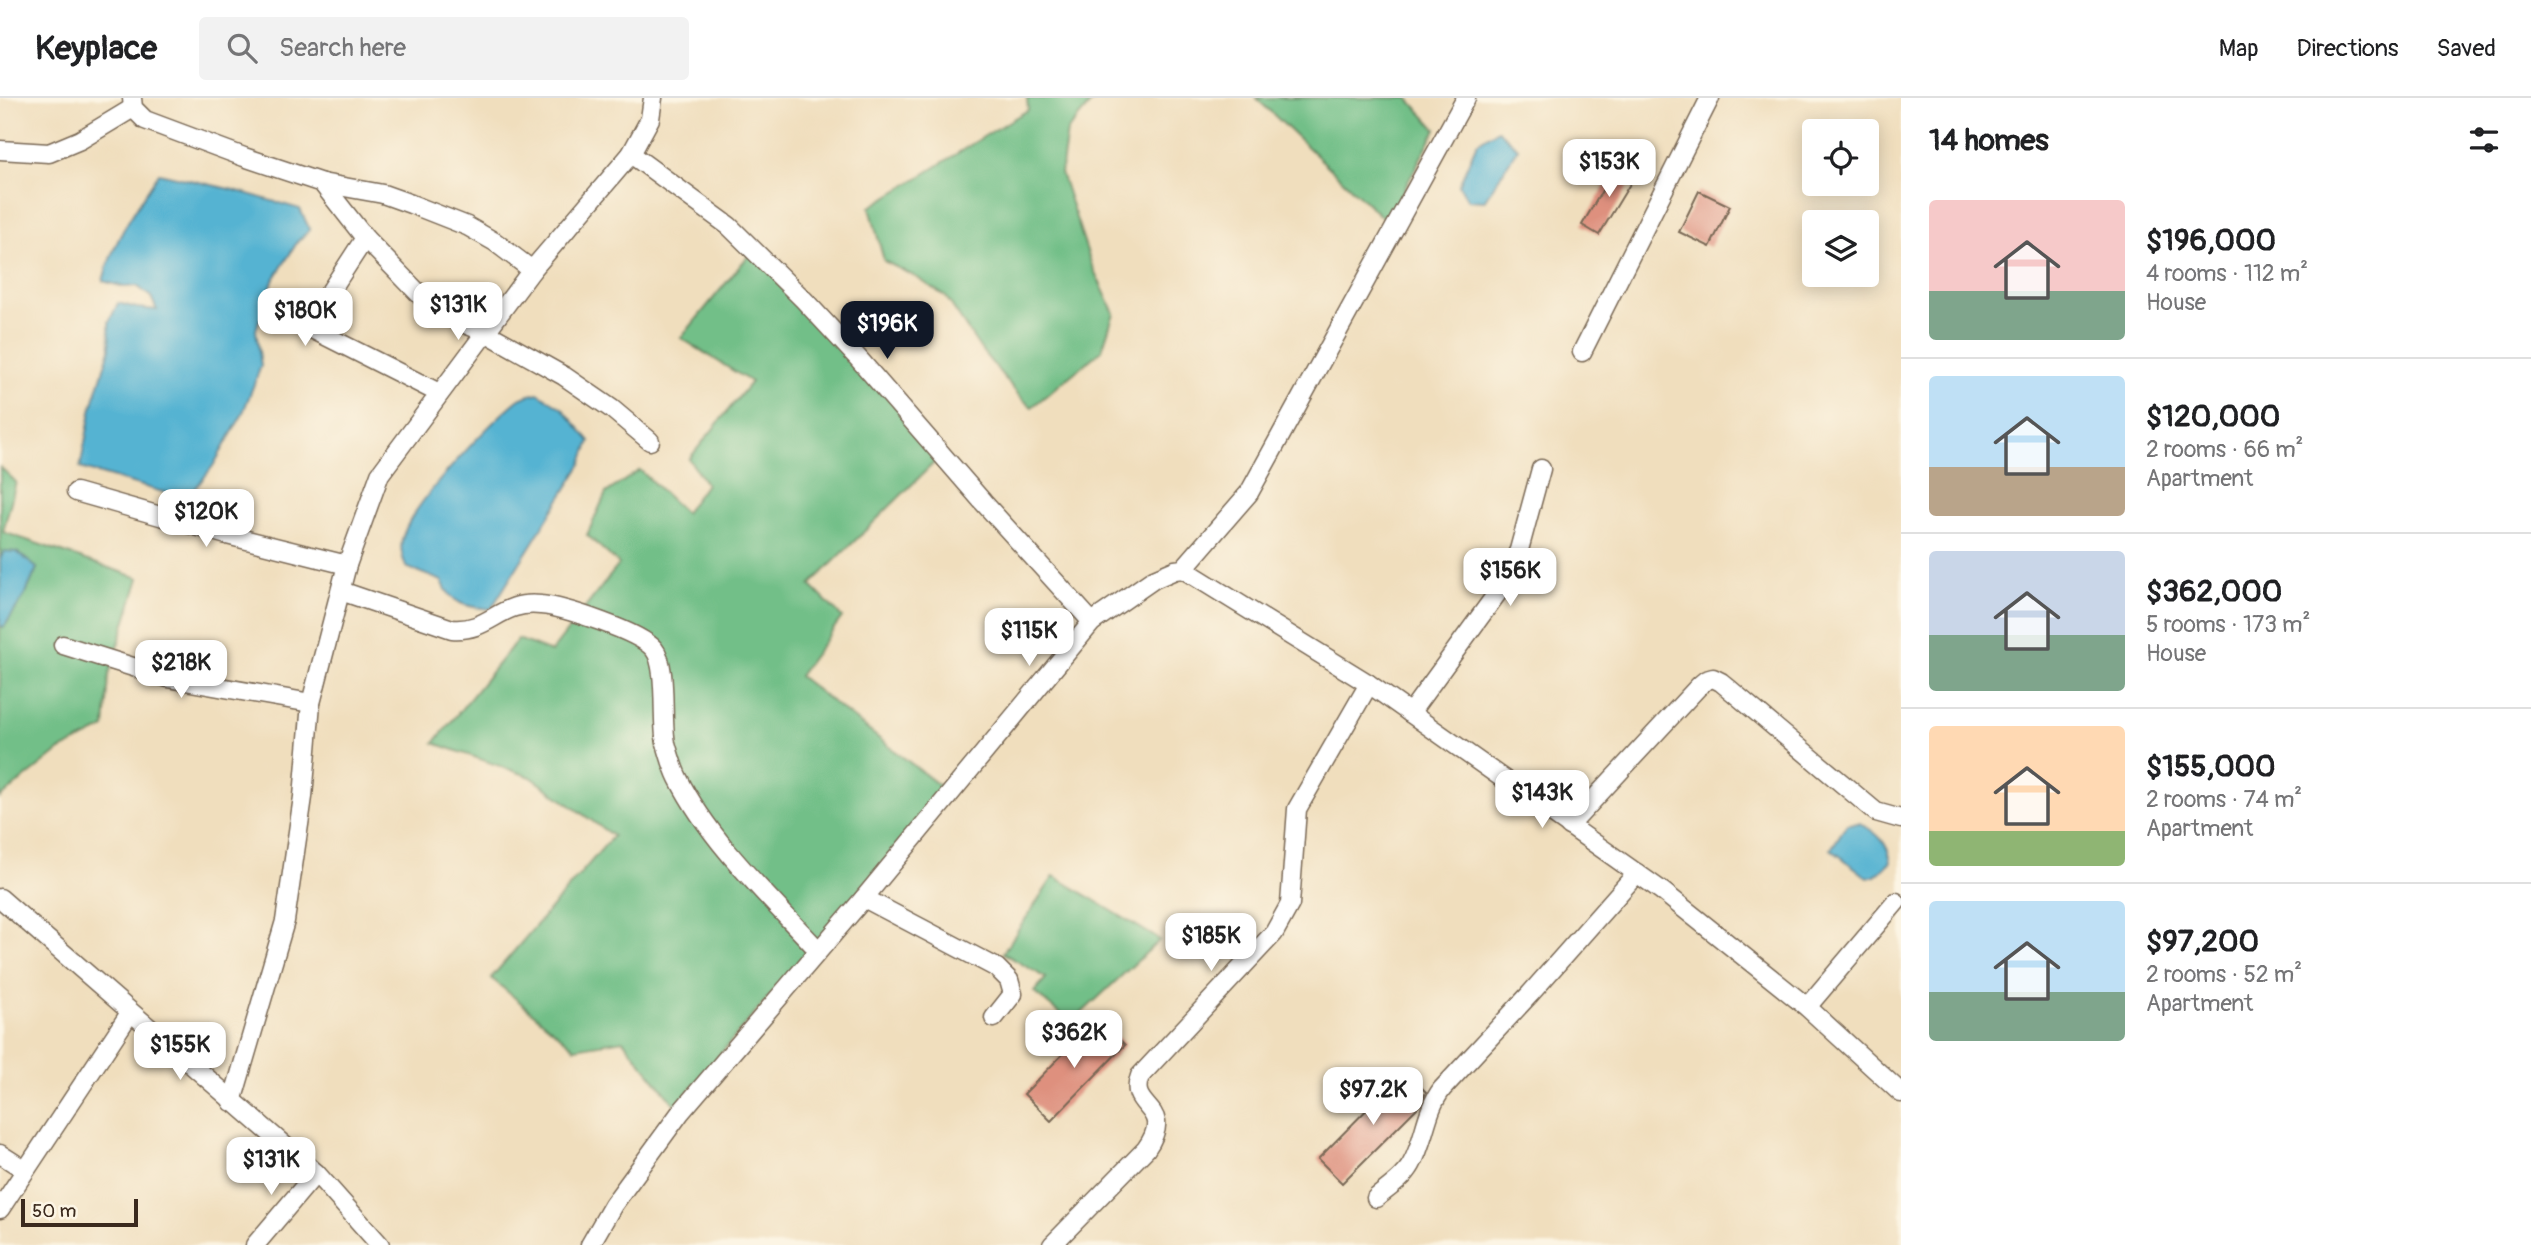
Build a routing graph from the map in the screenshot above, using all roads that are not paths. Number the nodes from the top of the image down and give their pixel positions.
1 (653, 98) edge
2 (1466, 98) edge
3 (1710, 98) edge
4 (132, 103) edge
5 (0, 150) edge
6 (631, 154) junction
7 (323, 183) junction
8 (365, 238) junction
9 (532, 270) junction
10 (485, 332) junction
11 (1582, 352) dead end
12 (439, 393) junction
13 (650, 441) dead end
14 (1541, 469) dead end
15 (76, 492) dead end
16 (347, 565) junction
17 (1183, 569) junction
18 (341, 591) junction
19 (1092, 622) junction
20 (63, 645) dead end
21 (1369, 684) junction
22 (311, 703) junction
23 (1410, 713) junction
24 (1901, 819) edge
25 (1569, 826) junction
26 (1637, 873) junction
27 (0, 898) edge
28 (864, 898) junction
29 (1896, 902) dead end
30 (818, 950) junction
31 (1807, 1007) junction
32 (130, 1013) junction
33 (994, 1018) dead end
34 (1901, 1093) edge
35 (232, 1102) junction
36 (0, 1154) edge
37 (25, 1170) junction
38 (316, 1173) junction
39 (1376, 1198) dead end
40 (0, 1209) edge
41 (254, 1245) edge
42 (380, 1245) edge
43 (590, 1245) edge
44 (1052, 1245) edge

1 - 6 street
2 - 17 street
3 - 11 street
4 - 5 street
4 - 7 street
6 - 9 street
6 - 19 street
7 - 8 street
7 - 9 street
8 - 10 street
8 - 12 street
9 - 10 street
10 - 12 street
10 - 13 street
12 - 16 street
14 - 23 street
15 - 16 street
16 - 18 street
17 - 19 street
17 - 21 street
18 - 22 street
18 - 30 street
19 - 28 street
20 - 22 street
21 - 23 street
21 - 44 street
22 - 35 street
23 - 25 street
24 - 25 street
25 - 26 street
26 - 31 street
26 - 39 street
27 - 32 street
28 - 30 street
28 - 33 street
29 - 31 street
30 - 43 street
31 - 34 street
32 - 35 street
32 - 37 street
35 - 38 street
36 - 37 street
37 - 40 street
38 - 41 street
38 - 42 street

